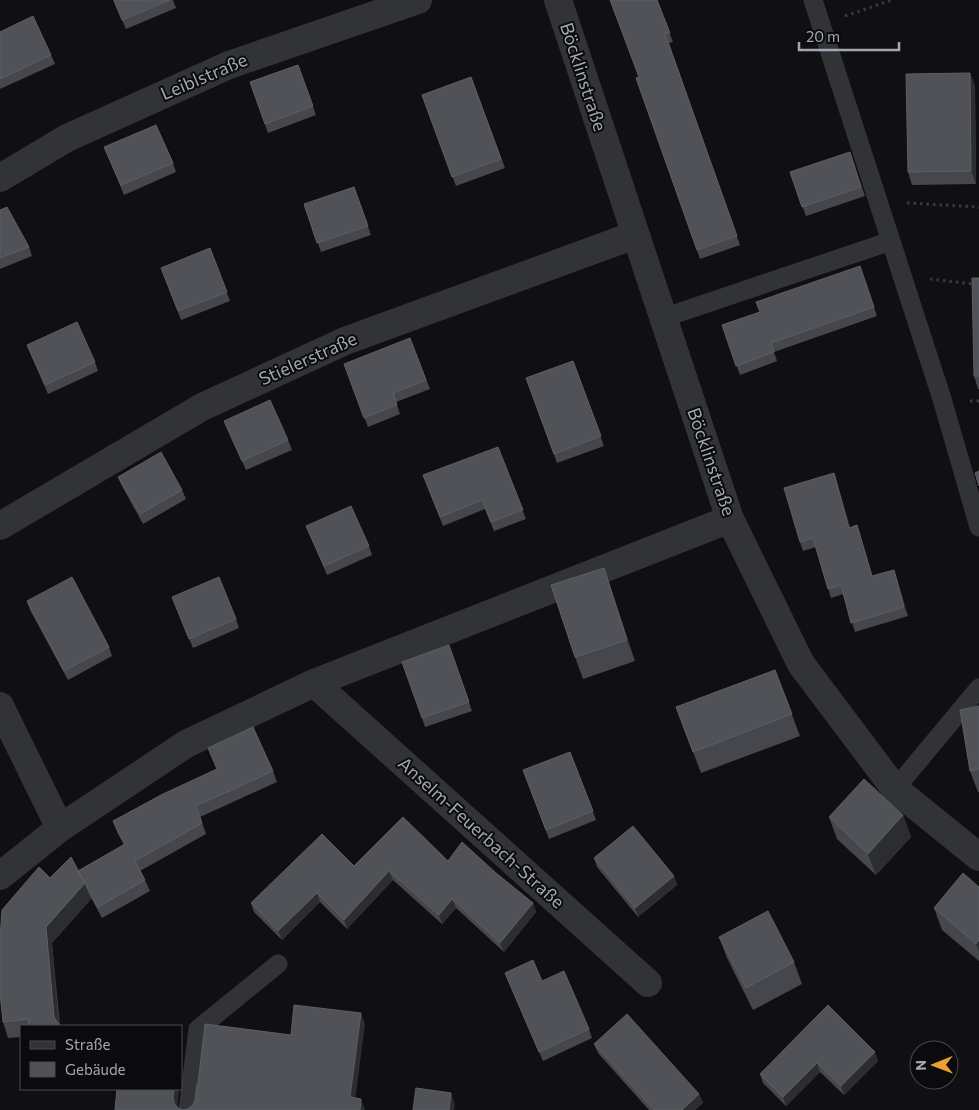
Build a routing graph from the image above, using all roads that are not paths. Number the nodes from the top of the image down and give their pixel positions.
1 (418, 0) edge
2 (558, 0) edge
3 (813, 0) edge
4 (0, 178) edge
5 (636, 235) junction
6 (891, 241) junction
7 (663, 318) junction
8 (730, 519) junction
9 (0, 526) edge
10 (979, 526) edge
11 (314, 683) junction
12 (975, 697) edge
13 (0, 706) edge
14 (895, 788) junction
15 (60, 828) junction
16 (979, 857) edge
17 (0, 876) edge
18 (278, 964) dead end
19 (648, 983) dead end
20 (188, 1110) edge

1 - 4 street, Leiblstraße
2 - 5 street, Böcklinstraße
3 - 6 lane
5 - 7 street, Böcklinstraße
5 - 9 street, Stielerstraße
6 - 7 lane
6 - 10 lane
7 - 8 street, Böcklinstraße
8 - 11 street
8 - 14 street, Böcklinstraße
11 - 15 street
11 - 19 street, Anselm-Feuerbach-Straße
12 - 14 lane
13 - 15 street
14 - 16 street, Böcklinstraße
15 - 17 street
18 - 20 lane

